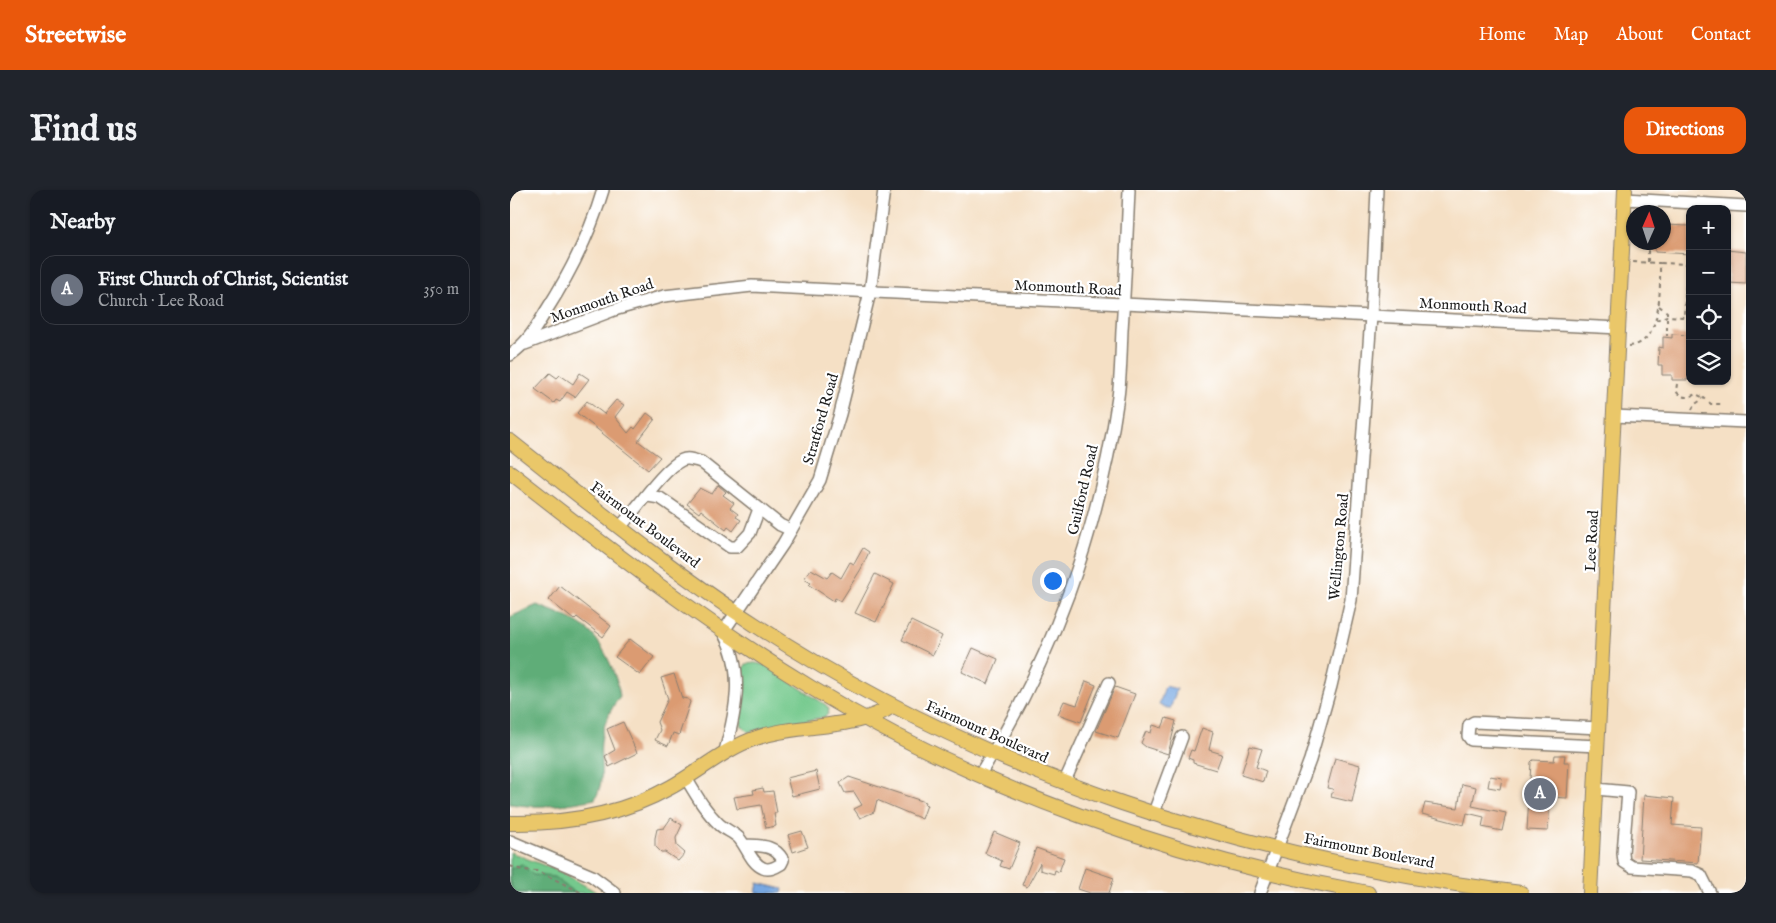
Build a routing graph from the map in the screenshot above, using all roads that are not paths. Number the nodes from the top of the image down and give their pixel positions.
1 (603, 190) edge
2 (884, 190) edge
3 (1130, 190) edge
4 (1377, 190) edge
5 (1625, 195) edge
6 (1746, 206) edge
7 (870, 292) junction
8 (1123, 306) junction
9 (1371, 316) junction
10 (1619, 328) junction
11 (525, 344) junction
12 (510, 355) edge
13 (1614, 416) junction
14 (1746, 422) edge
15 (510, 441) edge
16 (510, 472) edge
17 (648, 496) junction
18 (759, 508) junction
19 (620, 527) junction
20 (791, 530) junction
21 (736, 612) junction
22 (723, 632) junction
23 (1110, 683) dead end
24 (892, 706) junction
25 (866, 718) junction
26 (1568, 726) junction
27 (1599, 728) junction
28 (1182, 737) dead end
29 (1567, 745) junction
30 (1598, 746) junction
31 (726, 751) junction
32 (993, 754) junction
33 (980, 774) junction
34 (686, 778) junction
35 (1064, 783) junction
36 (1596, 789) junction
37 (1153, 815) junction
38 (510, 824) edge
39 (510, 841) edge
40 (744, 845) dead end
41 (1276, 850) junction
42 (1268, 872) junction
43 (615, 893) edge
44 (1260, 893) edge
45 (1368, 893) edge
46 (1521, 893) edge
47 (1590, 893) edge
48 (1710, 893) edge

1 - 11 street
2 - 7 street, Stratford Road
3 - 8 street, Guilford Road
4 - 9 street, Wellington Road
5 - 6 street
5 - 10 main road, Lee Road
7 - 8 street, Monmouth Road
7 - 11 street, Monmouth Road
7 - 20 street, Stratford Road
8 - 9 street, Monmouth Road
8 - 32 street, Guilford Road
9 - 10 street, Monmouth Road
9 - 41 street, Wellington Road
10 - 13 main road, Lee Road
11 - 12 street
13 - 14 street
13 - 27 main road, Lee Road
15 - 19 main road, Fairmount Boulevard
16 - 22 main road
17 - 18 street
17 - 18 street
17 - 19 street
18 - 20 street
19 - 21 main road, Fairmount Boulevard
20 - 21 street, Stratford Road
21 - 22 street, Stratford Road
21 - 24 main road, Fairmount Boulevard
22 - 25 main road
22 - 31 street
23 - 35 street
24 - 25 main road
24 - 32 main road, Fairmount Boulevard
25 - 31 main road
25 - 33 main road
26 - 27 street
26 - 29 street
26 - 29 street
27 - 30 main road, Lee Road
28 - 37 street
29 - 30 street
30 - 36 main road, Lee Road
31 - 34 main road
32 - 33 street, Guilford Road
32 - 35 main road, Fairmount Boulevard
33 - 42 main road
34 - 38 main road
34 - 40 street
35 - 37 main road, Fairmount Boulevard
36 - 47 main road, Lee Road
36 - 48 street
37 - 41 main road, Fairmount Boulevard
39 - 43 street
41 - 42 street, Wellington Road
41 - 46 main road, Fairmount Boulevard
42 - 44 street, Wellington Road
42 - 45 main road

